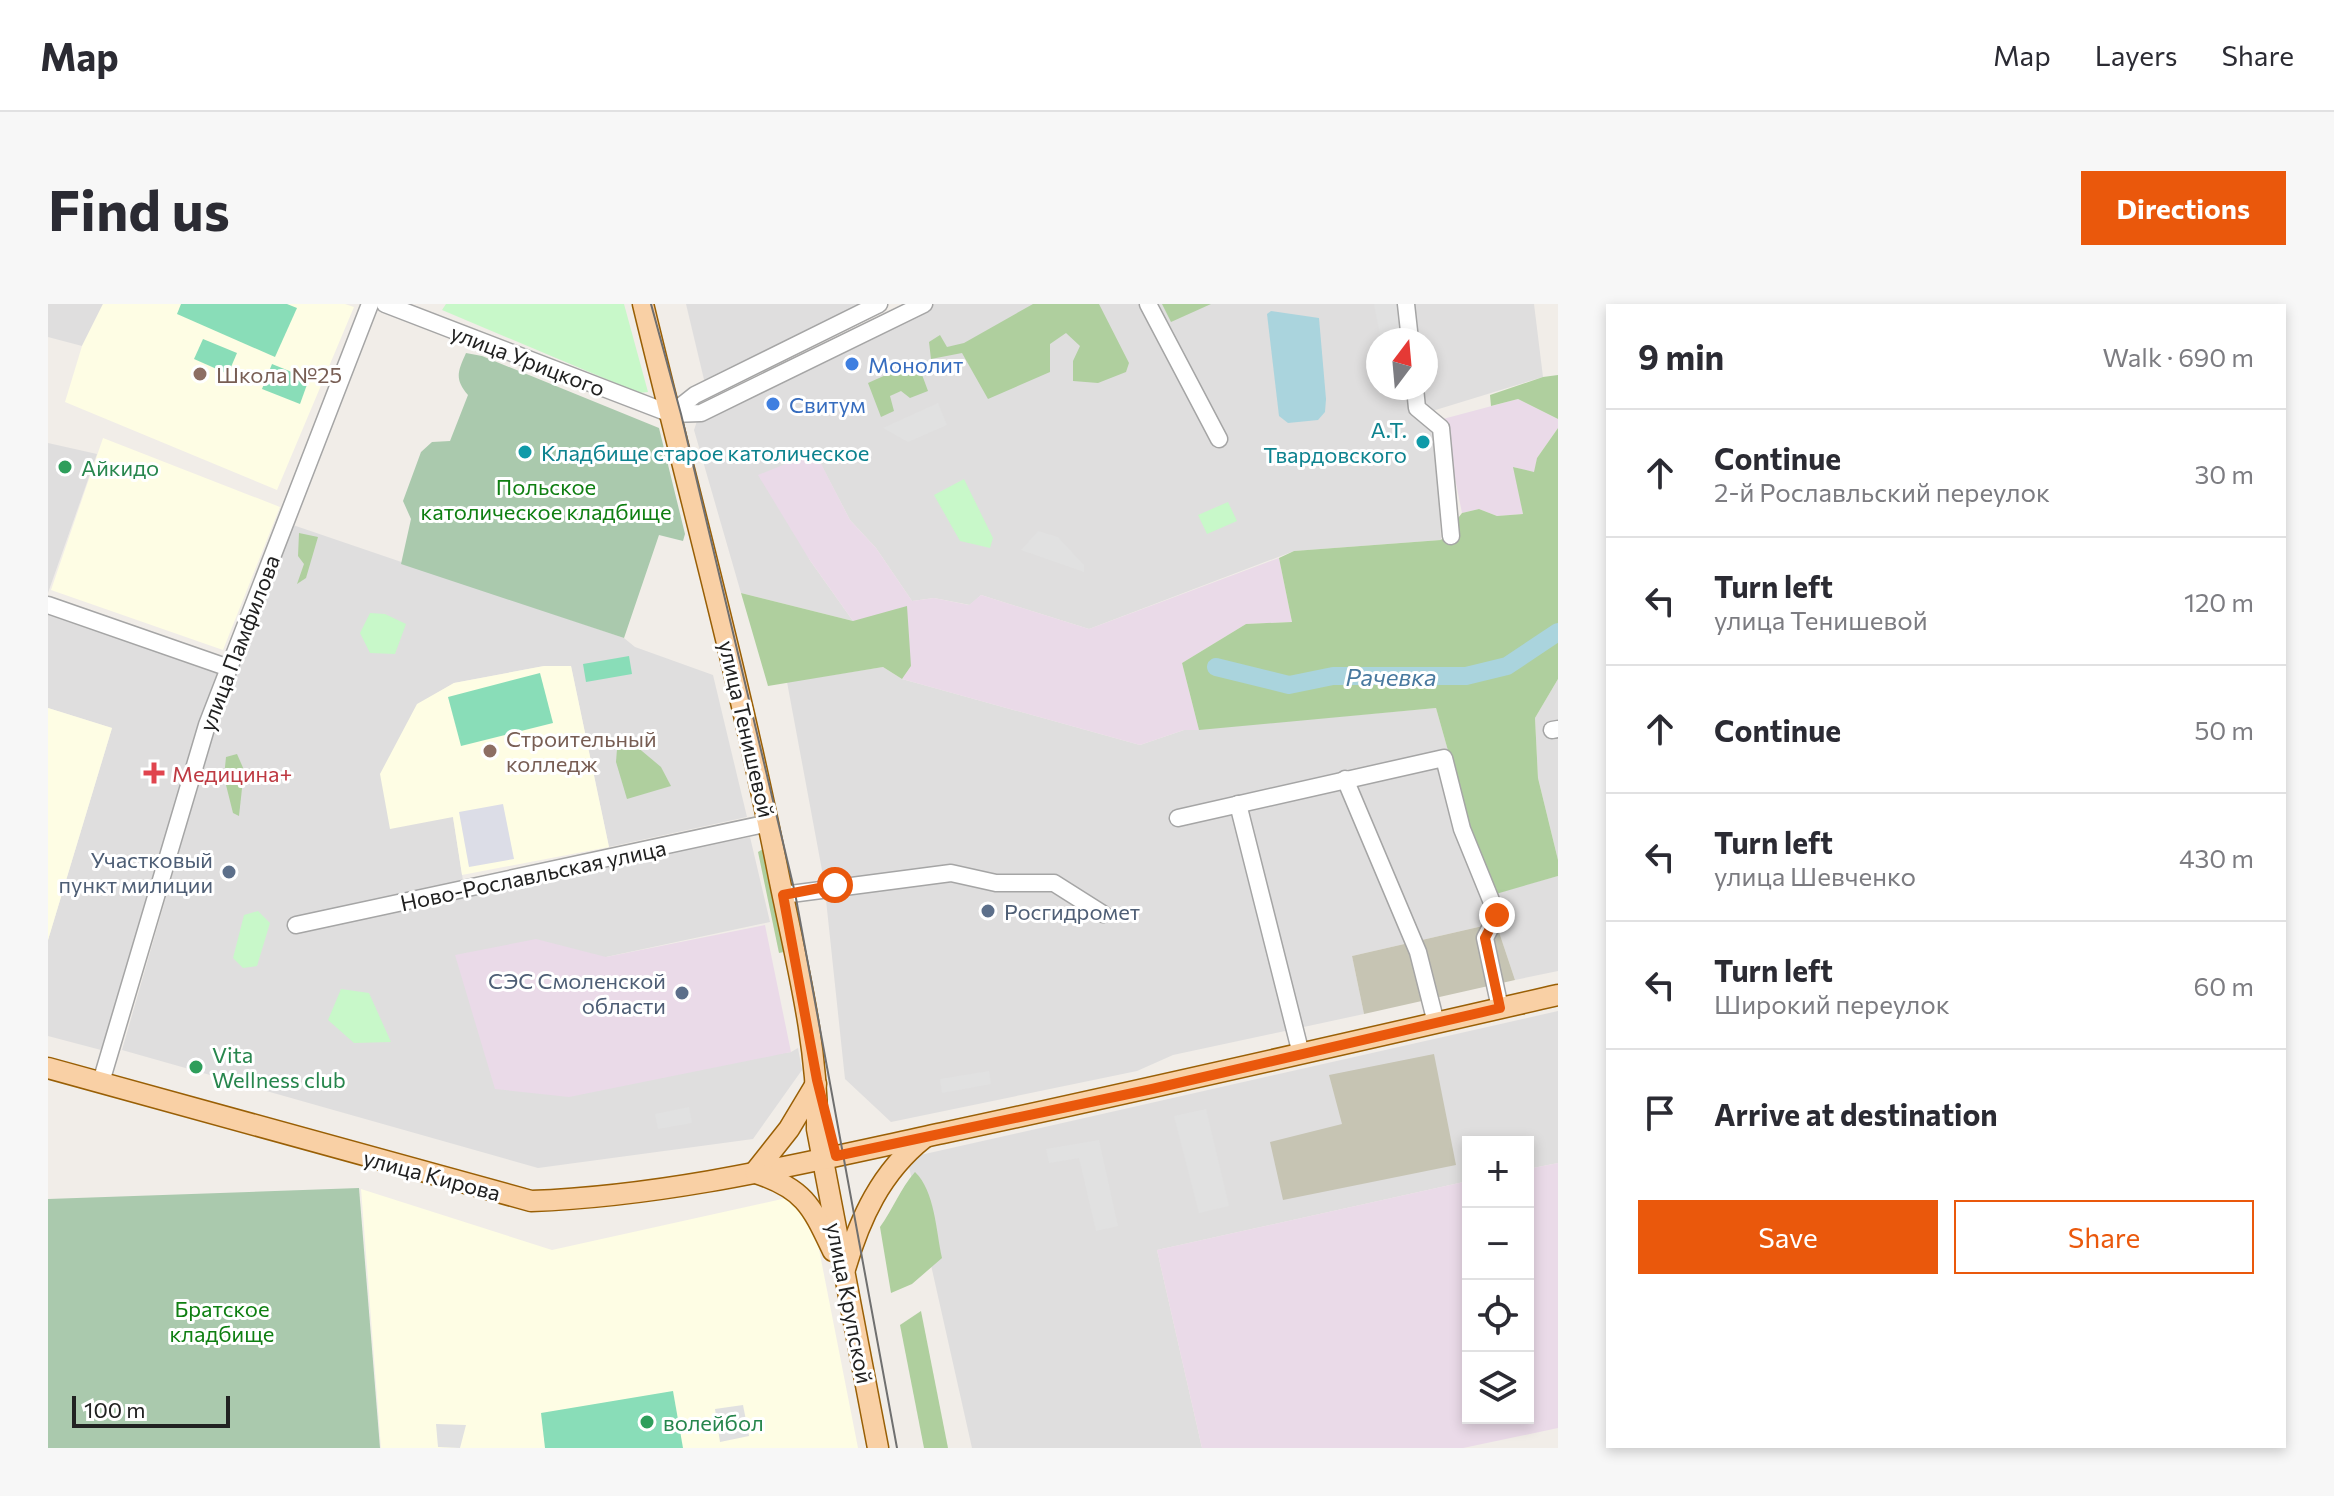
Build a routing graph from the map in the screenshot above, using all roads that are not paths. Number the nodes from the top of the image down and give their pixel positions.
1 (370, 304) edge
2 (385, 304) edge
3 (643, 304) edge
4 (879, 304) edge
5 (922, 304) edge
6 (1148, 304) edge
7 (1406, 304) edge
8 (1409, 328) edge
9 (1416, 400) edge
10 (671, 414) junction
11 (1219, 439) dead end
12 (1451, 536) dead end
13 (48, 605) edge
14 (229, 668) junction
15 (1345, 779) junction
16 (1238, 804) junction
17 (1178, 818) dead end
18 (769, 823) junction
19 (783, 895) junction
20 (1103, 914) dead end
21 (296, 925) dead end
22 (1558, 995) edge
23 (1500, 1008) junction
24 (1436, 1023) junction
25 (1301, 1054) junction
26 (48, 1068) edge
27 (817, 1080) junction
28 (101, 1082) junction
29 (924, 1137) junction
30 (829, 1157) junction
31 (755, 1172) junction
32 (844, 1273) junction
33 (878, 1448) edge

1 - 14 street, улица Памфилова
2 - 10 street, улица Урицкого
3 - 10 main road, улица Тенишевой
4 - 10 street
5 - 10 street
6 - 11 street
7 - 8 street
9 - 12 street
10 - 18 main road, улица Тенишевой
13 - 14 street
14 - 28 street, улица Памфилова
15 - 16 street
15 - 23 street
15 - 24 street
16 - 17 street
16 - 25 street
18 - 19 main road, улица Тенишевой
18 - 21 street, Ново-Рославльская улица
19 - 20 street
19 - 27 main road, улица Тенишевой
22 - 23 main road, улица Кирова
23 - 24 main road, улица Кирова
24 - 25 main road, улица Кирова
25 - 29 main road, улица Кирова
26 - 28 main road, улица Кирова
27 - 30 main road, улица Тенишевой
27 - 31 main road
28 - 31 main road, улица Кирова
29 - 30 main road, улица Кирова
29 - 32 main road
30 - 31 main road, улица Кирова
30 - 32 main road, улица Крупской
31 - 32 main road
32 - 33 main road, улица Крупской

